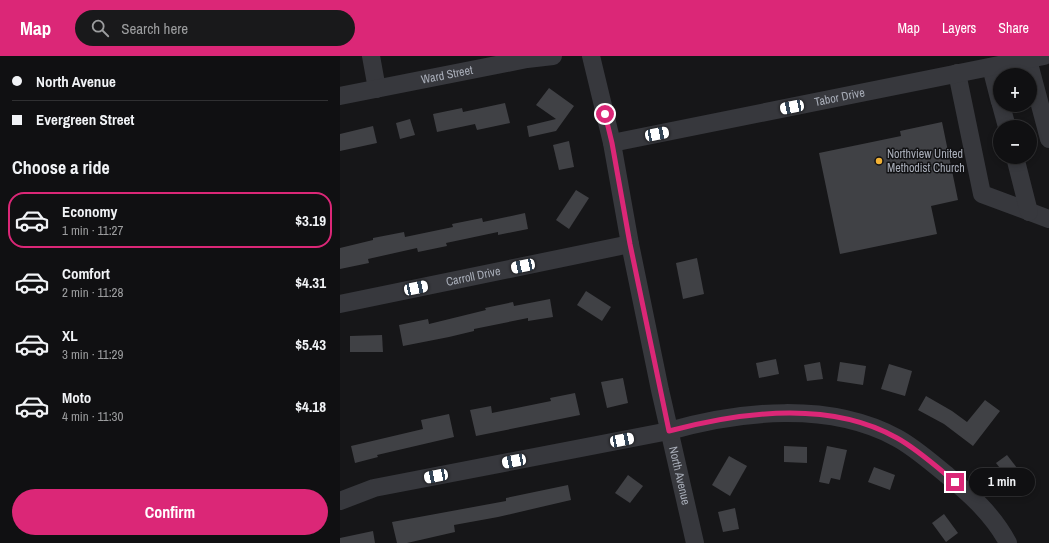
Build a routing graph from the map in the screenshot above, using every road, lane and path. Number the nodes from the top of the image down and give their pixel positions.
1 (371, 56) edge
2 (553, 56) edge
3 (591, 56) edge
4 (1033, 57) edge
5 (991, 67) junction
6 (957, 73) junction
7 (993, 75) edge
8 (377, 89) junction
9 (340, 96) edge
10 (1049, 139) edge
11 (612, 143) junction
12 (1017, 164) edge
13 (1029, 212) junction
14 (1049, 219) edge
15 (630, 244) junction
16 (340, 304) edge
17 (669, 431) junction
18 (340, 501) edge
19 (695, 543) edge
20 (1008, 543) edge

1 - 8 street
2 - 8 street, Ward Street
3 - 11 street, North Avenue
4 - 5 street, Tabor Drive
4 - 10 street
5 - 6 street, Tabor Drive
5 - 7 street
6 - 11 street, Tabor Drive
6 - 13 street
8 - 9 street, Ward Street
11 - 15 street, North Avenue
12 - 13 street
13 - 14 street
15 - 16 street, Carroll Drive
15 - 17 street, North Avenue
17 - 18 street
17 - 19 street, North Avenue
17 - 20 street

